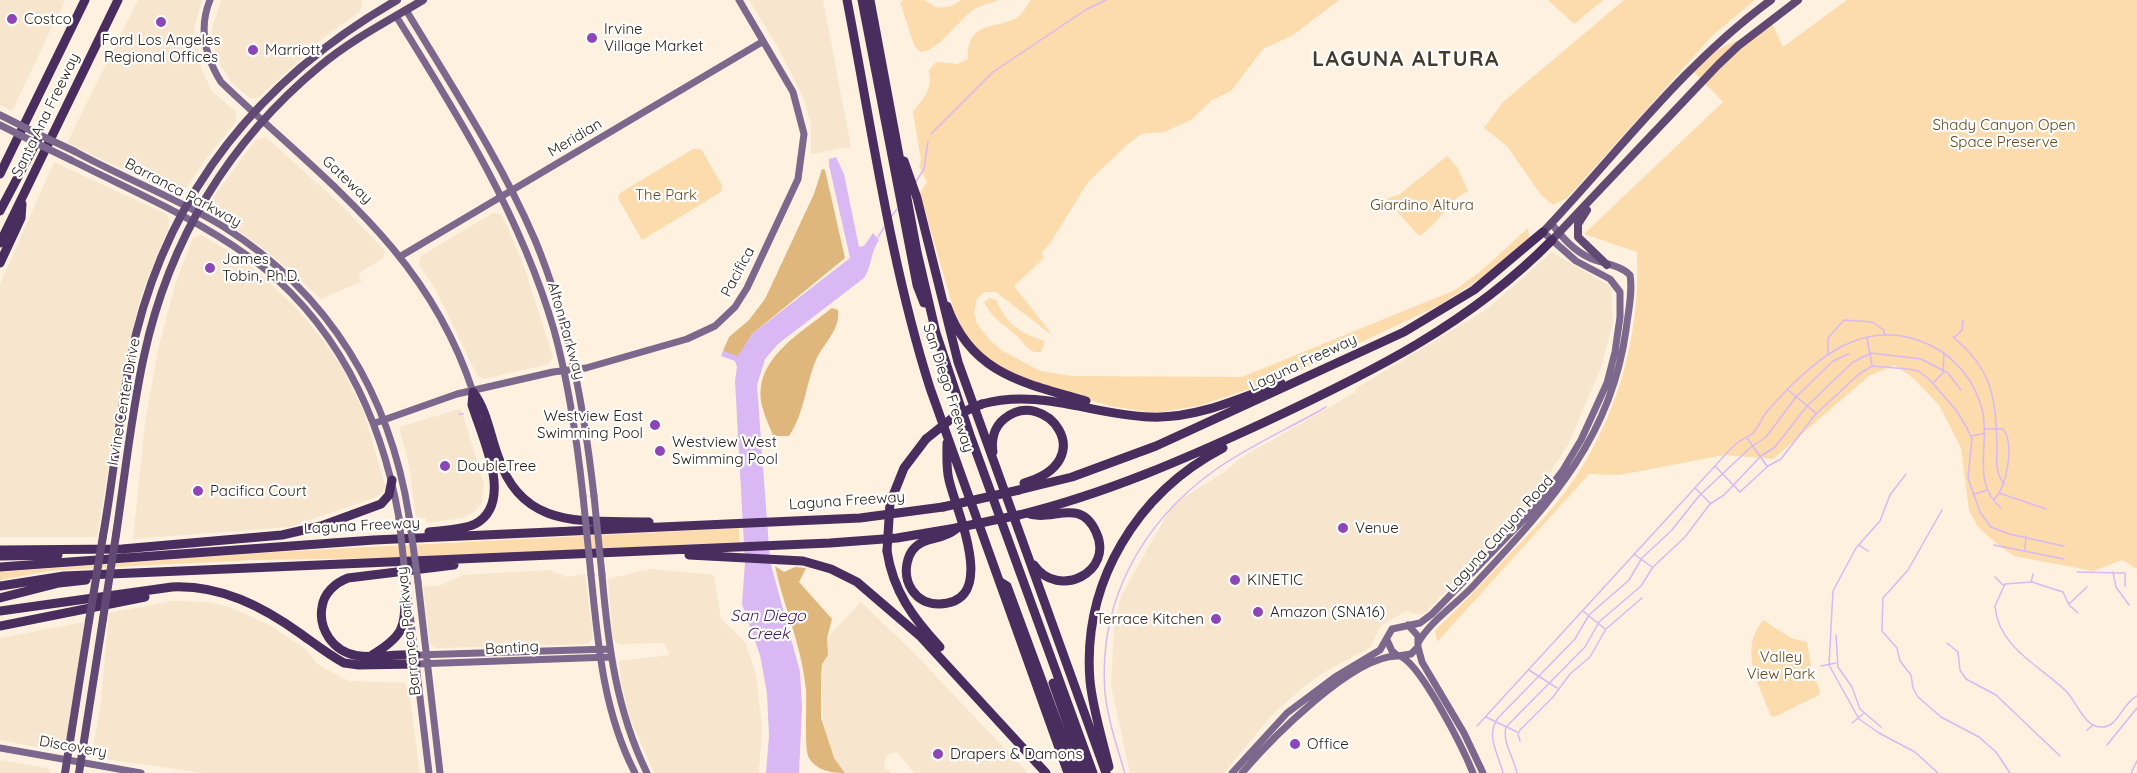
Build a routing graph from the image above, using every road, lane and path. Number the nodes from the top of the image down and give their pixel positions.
1 (85, 0) edge
2 (118, 0) edge
3 (210, 0) edge
4 (399, 0) edge
5 (423, 0) edge
6 (739, 0) edge
7 (848, 0) edge
8 (862, 0) edge
9 (870, 0) edge
10 (1764, 0) edge
11 (1771, 0) edge
12 (1798, 0) edge
13 (387, 2) edge
14 (406, 10) junction
15 (396, 16) junction
16 (762, 42) junction
17 (1710, 48) junction
18 (253, 111) junction
19 (0, 115) edge
20 (262, 119) junction
21 (0, 125) edge
22 (35, 137) junction
23 (897, 142) junction
24 (0, 174) edge
25 (1604, 188) junction
26 (512, 191) junction
27 (502, 197) junction
28 (22, 198) junction
29 (186, 207) junction
30 (0, 208) edge
31 (196, 212) junction
32 (181, 215) junction
33 (192, 222) junction
34 (1551, 223) junction
35 (1543, 232) junction
36 (1555, 236) junction
37 (0, 243) edge
38 (401, 256) junction
39 (930, 256) junction
40 (0, 263) edge
41 (1607, 265) junction
42 (936, 333) junction
43 (1359, 353) junction
44 (575, 370) junction
45 (564, 371) junction
46 (473, 392) junction
47 (1282, 414) junction
48 (1131, 415) junction
49 (386, 421) junction
50 (375, 423) junction
51 (947, 435) junction
52 (392, 480) junction
53 (1018, 488) junction
54 (1008, 503) junction
55 (1537, 511) junction
56 (1027, 513) junction
57 (678, 526) junction
58 (953, 530) junction
59 (374, 540) junction
60 (0, 550) edge
61 (740, 551) junction
62 (0, 556) edge
63 (1027, 556) junction
64 (528, 557) junction
65 (87, 558) junction
66 (0, 567) edge
67 (170, 572) junction
68 (999, 581) junction
69 (406, 583) junction
70 (0, 586) edge
71 (226, 594) junction
72 (0, 598) edge
73 (0, 611) edge
74 (1408, 625) junction
75 (0, 626) edge
76 (1387, 640) junction
77 (1418, 645) junction
78 (599, 653) junction
79 (610, 653) junction
80 (369, 657) junction
81 (1400, 657) junction
82 (419, 659) junction
83 (1052, 663) junction
84 (427, 665) junction
85 (0, 748) edge
86 (68, 760) junction
87 (81, 762) junction
88 (65, 773) edge
89 (78, 773) edge
90 (141, 773) edge
91 (429, 773) edge
92 (440, 773) edge
93 (635, 773) edge
94 (647, 773) edge
95 (1046, 773) edge
96 (1068, 773) edge
97 (1076, 773) edge
98 (1085, 773) edge
99 (1093, 773) edge
100 (1106, 773) edge
101 (1111, 773) edge
102 (1232, 773) edge
103 (1242, 773) edge
104 (1473, 773) edge
105 (1483, 773) edge

1 - 24 highway, Santa Ana Freeway
2 - 28 highway, Santa Ana Freeway
3 - 18 main road, Gateway
4 - 13 main road, Irvine Center Drive
4 - 14 main road, Alton Parkway
5 - 14 main road, Irvine Center Drive
6 - 16 main road, Pacifica
7 - 51 highway, San Diego Freeway
8 - 42 highway
9 - 23 highway, San Diego Freeway
10 - 17 main road
11 - 17 main road
12 - 25 main road
13 - 15 main road, Alton Parkway
13 - 18 main road, Irvine Center Drive
14 - 15 main road, Irvine Center Drive
14 - 26 main road, Alton Parkway
15 - 20 main road, Irvine Center Drive
15 - 27 main road, Alton Parkway
16 - 26 main road, Meridian
16 - 44 main road, Pacifica
17 - 34 main road
18 - 20 main road, Gateway
18 - 29 main road, Irvine Center Drive
19 - 22 main road, Barranca Parkway, bridge
20 - 31 main road, Irvine Center Drive
20 - 38 main road, Gateway
21 - 22 main road, Barranca Parkway, bridge
22 - 29 main road, Barranca Parkway, bridge
22 - 30 highway
22 - 32 main road, Barranca Parkway, bridge
23 - 39 highway
23 - 42 highway, San Diego Freeway
25 - 36 main road
25 - 41 main road
26 - 27 main road, Meridian
26 - 44 main road, Alton Parkway
27 - 38 main road, Meridian
27 - 45 main road, Alton Parkway
28 - 37 highway, Santa Ana Freeway
28 - 40 highway
29 - 31 main road, Barranca Parkway
29 - 32 main road, Irvine Center Drive
31 - 33 main road, Irvine Center Drive
31 - 49 main road, Barranca Parkway
32 - 33 main road, Barranca Parkway
32 - 86 main road, Irvine Center Drive, bridge
33 - 50 main road, Barranca Parkway
33 - 87 main road, Irvine Center Drive, bridge
34 - 35 main road
34 - 36 main road, Laguna Canyon Road
35 - 36 main road, Laguna Canyon Road
35 - 43 highway, Laguna Freeway
36 - 41 main road, Laguna Canyon Road
36 - 47 highway
36 - 55 main road, Laguna Canyon Road
38 - 46 main road, Gateway
39 - 48 highway
39 - 54 highway
41 - 55 main road, Laguna Canyon Road
42 - 83 highway, San Diego Freeway
43 - 48 highway
43 - 53 highway, Laguna Freeway
44 - 45 main road, Pacifica
44 - 79 main road, Alton Parkway, bridge
45 - 46 main road, Pacifica
45 - 78 main road, Alton Parkway, bridge
46 - 49 main road, Pacifica
46 - 57 highway
46 - 59 highway
47 - 56 highway
47 - 101 highway
48 - 95 highway, bridge
49 - 50 main road, Pacifica
49 - 82 main road, Barranca Parkway, bridge
50 - 52 main road, Barranca Parkway
51 - 58 highway
51 - 68 highway, San Diego Freeway
52 - 60 highway
52 - 69 main road, Barranca Parkway, bridge
53 - 54 highway
53 - 57 highway, Laguna Freeway, bridge
54 - 63 highway
55 - 74 main road, Laguna Canyon Road
55 - 77 main road, Laguna Canyon Road
56 - 58 highway, bridge
56 - 63 highway
57 - 59 highway, Laguna Freeway
58 - 61 highway
59 - 65 highway, Laguna Freeway
61 - 64 highway
61 - 95 highway
62 - 65 highway
63 - 100 highway
64 - 67 highway
64 - 80 highway
65 - 66 highway
67 - 70 highway
67 - 72 highway
68 - 96 highway, San Diego Freeway
68 - 97 highway
69 - 80 highway
69 - 82 main road, Barranca Parkway
71 - 73 highway
71 - 75 highway
71 - 82 highway
74 - 76 main road
74 - 77 main road
76 - 81 main road
76 - 102 main road
77 - 81 main road
77 - 105 main road
78 - 79 main road, Banting
78 - 82 main road, Banting
78 - 84 main road, Banting
78 - 93 main road, Alton Parkway
79 - 94 main road, Alton Parkway
80 - 82 highway
81 - 103 main road
81 - 104 main road
82 - 84 main road, Banting
82 - 91 main road, Barranca Parkway
83 - 98 highway, San Diego Freeway
83 - 99 highway, San Diego Freeway
84 - 92 main road, Barranca Parkway
85 - 86 main road, Discovery
86 - 87 main road, Discovery
86 - 88 main road, Irvine Center Drive
87 - 89 main road, Irvine Center Drive
87 - 90 main road, Discovery

